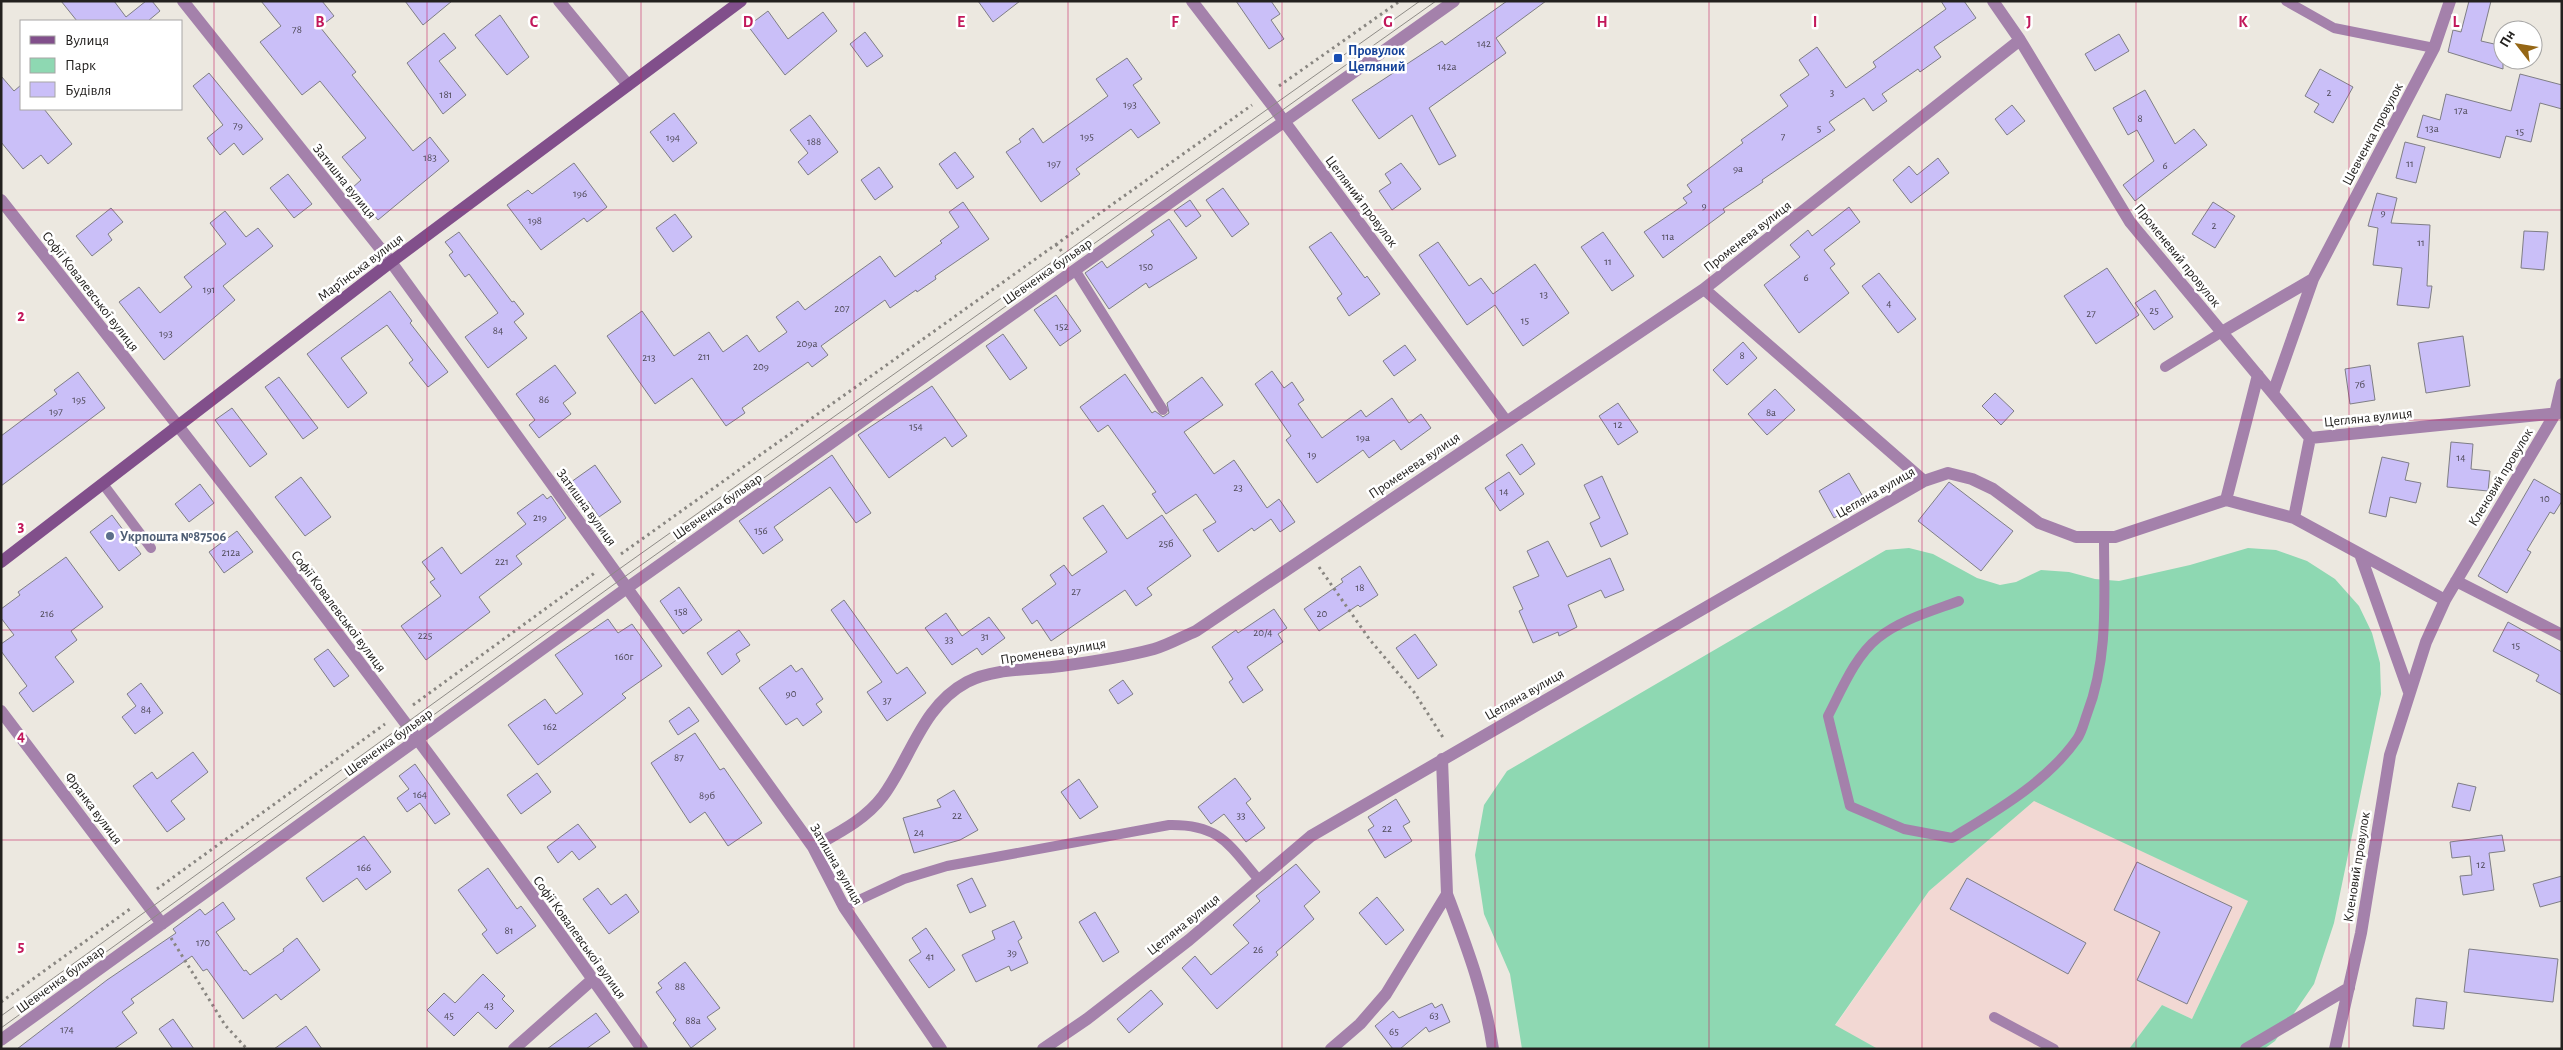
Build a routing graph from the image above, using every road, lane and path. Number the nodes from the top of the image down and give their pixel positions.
1 (183, 1) edge
2 (559, 1) edge
3 (741, 1) edge
4 (1192, 1) edge
5 (1400, 1) edge
6 (1454, 1) edge
7 (1993, 1) edge
8 (2286, 1) edge
9 (2450, 1) edge
10 (2020, 40) junction
11 (2434, 48) junction
12 (628, 84) junction
13 (1265, 96) junction
14 (1284, 121) junction
15 (1, 200) edge
16 (390, 262) junction
17 (1075, 270) junction
18 (2313, 279) junction
19 (1704, 288) junction
20 (2222, 332) junction
21 (2165, 367) dead end
22 (2258, 375) junction
23 (2562, 384) edge
24 (2273, 393) junction
25 (1163, 410) dead end
26 (2558, 413) edge
27 (1506, 421) junction
28 (178, 424) junction
29 (2310, 438) junction
30 (1924, 480) junction
31 (103, 484) junction
32 (2226, 500) junction
33 (2294, 518) junction
34 (2104, 537) junction
35 (151, 548) dead end
36 (1310, 554) junction
37 (2360, 554) junction
38 (1, 562) edge
39 (608, 563) junction
40 (2456, 581) junction
41 (627, 588) junction
42 (2445, 600) junction
43 (1958, 601) dead end
44 (2562, 636) edge
45 (2409, 692) junction
46 (1, 711) edge
47 (399, 715) junction
48 (418, 739) junction
49 (1448, 756) junction
50 (813, 847) junction
51 (1259, 880) junction
52 (1447, 894) junction
53 (144, 899) junction
54 (844, 907) junction
55 (162, 924) junction
56 (593, 979) junction
57 (2349, 988) junction
58 (1, 1002) edge
59 (1994, 1017) dead end
60 (1, 1040) edge
61 (246, 1049) edge
62 (514, 1049) edge
63 (642, 1049) edge
64 (941, 1049) edge
65 (1043, 1049) edge
66 (1331, 1049) edge
67 (1493, 1049) edge
68 (2054, 1049) edge
69 (2246, 1049) edge
70 (2335, 1049) edge

1 - 16 street, Затишна вулиця
2 - 12 street
3 - 12 street, Мар'їнська вулиця
4 - 13 street, Цегляний провулок
5 - 13 path
6 - 14 street, Шевченка бульвар
7 - 10 street, Променевий провулок
8 - 11 lane
9 - 11 street, Шевченка провулок
10 - 19 street, Променева вулиця
10 - 20 street, Променевий провулок
11 - 18 street, Шевченка провулок
12 - 16 street, Мар'їнська вулиця
13 - 14 street, Цегляний провулок
13 - 39 path
14 - 17 street, Шевченка бульвар
14 - 27 street, Цегляний провулок
15 - 28 street, Софії Ковалевської вулиця
16 - 28 street, Мар'їнська вулиця
16 - 39 street, Затишна вулиця
17 - 25 lane
17 - 41 street, Шевченка бульвар
18 - 20 street
18 - 24 street, Шевченка провулок
19 - 27 street, Променева вулиця
19 - 30 street
20 - 21 lane
20 - 22 street, Променевий провулок
22 - 24 street, Променевий провулок
22 - 32 street
23 - 26 street
24 - 29 street, Променевий провулок
26 - 29 street, Цегляна вулиця
26 - 40 street, Кленовий провулок
27 - 36 street, Променева вулиця
28 - 31 street, Мар'їнська вулиця
28 - 47 street, Софії Ковалевської вулиця
29 - 33 street, Цегляна вулиця
30 - 34 street, Цегляна вулиця
30 - 49 street, Цегляна вулиця
31 - 35 lane
31 - 38 street, Мар'їнська вулиця
32 - 33 street
32 - 34 street, Цегляна вулиця
33 - 37 street
34 - 43 lane
36 - 49 path
36 - 50 street, Променева вулиця
37 - 42 street
37 - 45 street
39 - 41 street, Затишна вулиця
39 - 47 path
40 - 42 street, Кленовий провулок
40 - 44 street
41 - 48 street, Шевченка бульвар
41 - 50 street, Затишна вулиця
42 - 45 street, Кленовий провулок
45 - 57 street, Кленовий провулок
46 - 53 street, Франка вулиця
47 - 48 street, Софії Ковалевської вулиця
47 - 53 path
48 - 55 street, Шевченка бульвар
48 - 56 street, Софії Ковалевської вулиця
49 - 51 street, Цегляна вулиця
49 - 52 street
50 - 54 street, Затишна вулиця
51 - 54 lane
51 - 65 street, Цегляна вулиця
52 - 66 street
52 - 67 street
53 - 55 street, Франка вулиця
53 - 58 path
54 - 64 street, Затишна вулиця
55 - 60 street, Шевченка бульвар
55 - 61 path
56 - 62 street
56 - 63 street, Софії Ковалевської вулиця
57 - 69 street
57 - 70 street, Кленовий провулок
59 - 68 lane

